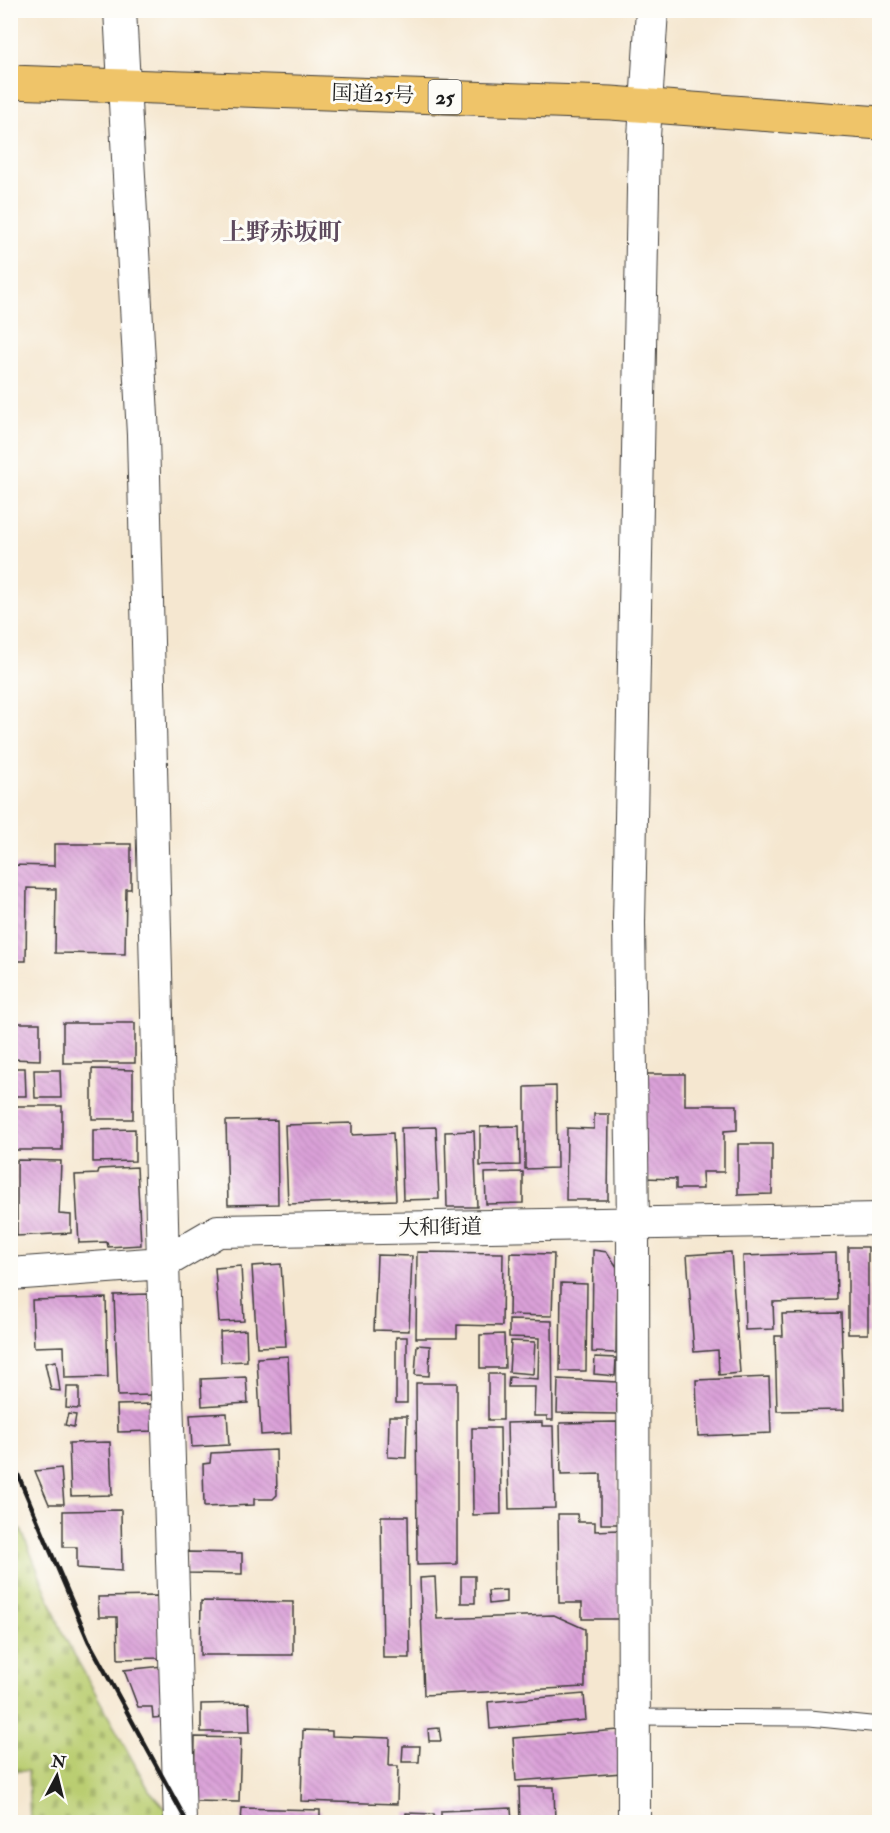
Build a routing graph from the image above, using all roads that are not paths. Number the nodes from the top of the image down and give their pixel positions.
1 (120, 10) edge
2 (652, 10) edge
3 (10, 82) edge
4 (123, 85) junction
5 (645, 105) junction
6 (879, 123) edge
7 (879, 1220) edge
8 (633, 1224) junction
9 (163, 1263) junction
10 (10, 1274) edge
11 (634, 1717) junction
12 (879, 1725) edge
13 (180, 1822) edge
14 (634, 1822) edge

1 - 4 street
2 - 5 street
3 - 4 highway, 国道25号 / 25
4 - 5 highway, 国道25号 / 25
4 - 9 street
5 - 6 highway, 国道25号 / 25
5 - 8 street
7 - 8 street, 大和街道
8 - 9 street, 大和街道
8 - 11 street
9 - 10 street, 大和街道
9 - 13 street
11 - 12 lane
11 - 14 street

